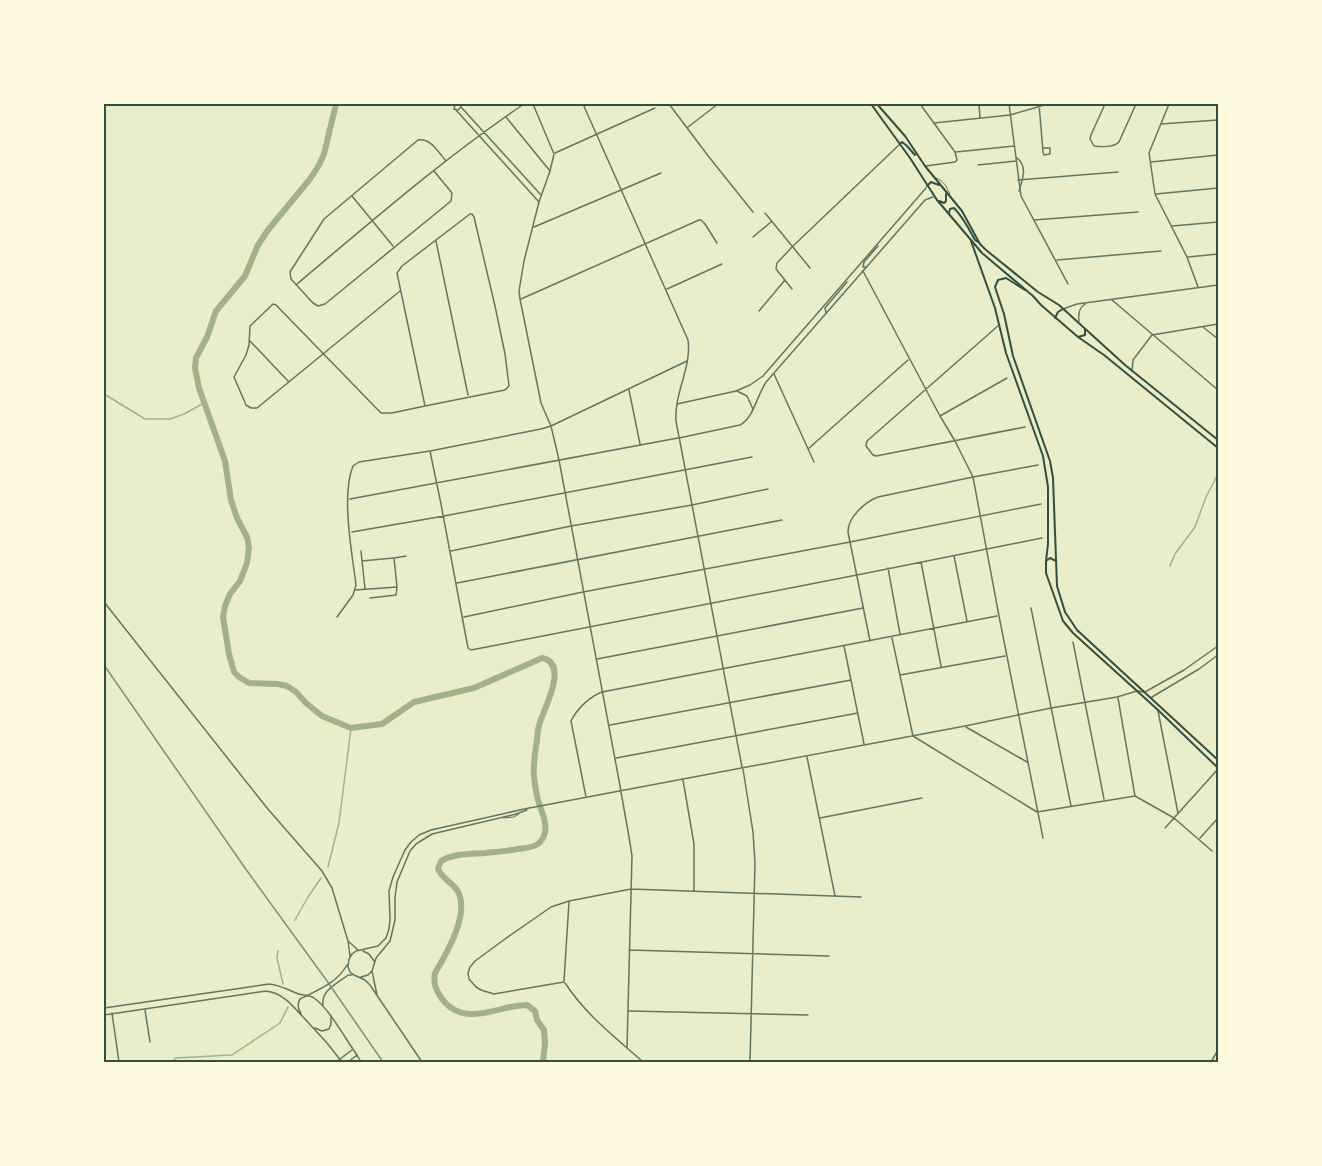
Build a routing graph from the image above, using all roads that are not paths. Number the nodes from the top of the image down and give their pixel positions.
1 (450, 104) edge
2 (460, 104) edge
3 (524, 104) edge
4 (533, 104) edge
5 (583, 104) edge
6 (669, 104) edge
7 (718, 104) edge
8 (872, 104) edge
9 (878, 104) edge
10 (920, 104) edge
11 (979, 104) edge
12 (1009, 104) edge
13 (1048, 104) edge
14 (1105, 104) edge
15 (1136, 104) edge
16 (1169, 104) edge
17 (454, 105) edge
18 (1039, 105) edge
19 (461, 107) junction
20 (655, 108) dead end
21 (456, 110) junction
22 (1010, 115) junction
23 (505, 116) junction
24 (980, 118) junction
25 (1218, 120) edge
26 (933, 123) junction
27 (1160, 124) junction
28 (687, 128) junction
29 (483, 132) junction
30 (597, 134) junction
31 (478, 135) junction
32 (900, 144) junction
33 (1014, 146) junction
34 (1043, 148) dead end
35 (955, 152) junction
36 (554, 154) junction
37 (1218, 155) edge
38 (1016, 156) junction
39 (918, 157) junction
40 (446, 161) junction
41 (1016, 161) junction
42 (1150, 162) junction
43 (978, 165) dead end
44 (925, 166) junction
45 (434, 171) junction
46 (550, 171) junction
47 (1118, 172) dead end
48 (661, 173) dead end
49 (934, 177) junction
50 (1018, 180) junction
51 (1023, 180) junction
52 (927, 186) junction
53 (941, 186) junction
54 (622, 188) junction
55 (1218, 188) edge
56 (1019, 191) junction
57 (946, 192) junction
58 (1155, 194) junction
59 (352, 196) junction
60 (542, 196) junction
61 (934, 196) junction
62 (950, 196) junction
63 (937, 200) junction
64 (539, 202) junction
65 (753, 212) dead end
66 (1138, 212) dead end
67 (765, 213) dead end
68 (949, 215) junction
69 (1034, 220) junction
70 (372, 221) junction
71 (772, 222) junction
72 (1218, 222) edge
73 (1172, 226) junction
74 (533, 227) junction
75 (753, 237) dead end
76 (435, 240) junction
77 (971, 241) junction
78 (717, 243) dead end
79 (879, 243) junction
80 (646, 244) junction
81 (980, 244) junction
82 (393, 247) junction
83 (792, 247) junction
84 (1161, 251) dead end
85 (1218, 254) edge
86 (1187, 257) junction
87 (1056, 260) junction
88 (722, 264) dead end
89 (866, 267) junction
90 (810, 268) dead end
91 (863, 271) junction
92 (849, 278) junction
93 (785, 280) junction
94 (1068, 284) dead end
95 (296, 285) junction
96 (1218, 285) edge
97 (1198, 287) junction
98 (667, 289) junction
99 (792, 289) dead end
100 (400, 291) junction
101 (1026, 291) junction
102 (520, 299) junction
103 (1112, 300) junction
104 (1088, 302) junction
105 (1063, 309) junction
106 (759, 311) dead end
107 (826, 314) junction
108 (1055, 318) junction
109 (811, 322) junction
110 (999, 324) junction
111 (1080, 324) junction
112 (1218, 324) edge
113 (814, 327) junction
114 (1203, 327) junction
115 (1085, 329) junction
116 (802, 333) junction
117 (1152, 334) junction
118 (1078, 337) junction
119 (805, 338) junction
120 (1218, 339) edge
121 (249, 341) junction
122 (324, 353) junction
123 (909, 359) junction
124 (687, 361) junction
125 (1132, 371) junction
126 (774, 374) junction
127 (1006, 378) dead end
128 (288, 382) junction
129 (629, 389) junction
130 (927, 390) junction
131 (1218, 390) edge
132 (736, 391) junction
133 (469, 397) junction
134 (676, 404) junction
135 (425, 406) junction
136 (753, 410) junction
137 (940, 416) junction
138 (551, 426) junction
139 (1025, 427) dead end
140 (679, 438) junction
141 (1218, 440) edge
142 (955, 441) junction
143 (640, 445) junction
144 (1218, 448) edge
145 (808, 449) junction
146 (430, 451) junction
147 (752, 457) dead end
148 (559, 460) junction
149 (814, 462) dead end
150 (1038, 465) dead end
151 (686, 470) junction
152 (973, 477) junction
153 (437, 483) junction
154 (768, 489) dead end
155 (564, 493) junction
156 (348, 499) junction
157 (1041, 504) dead end
158 (692, 505) junction
159 (444, 516) junction
160 (980, 516) junction
161 (782, 520) dead end
162 (570, 526) junction
163 (350, 532) junction
164 (698, 536) junction
165 (1042, 538) dead end
166 (850, 542) junction
167 (987, 549) junction
168 (361, 551) dead end
169 (450, 551) junction
170 (406, 556) dead end
171 (954, 556) junction
172 (394, 558) junction
173 (577, 559) junction
174 (362, 561) junction
175 (1046, 561) junction
176 (1056, 561) junction
177 (921, 562) junction
178 (888, 568) junction
179 (704, 570) junction
180 (857, 575) junction
181 (1054, 575) junction
182 (1046, 577) junction
183 (456, 583) junction
184 (397, 587) junction
185 (365, 589) junction
186 (355, 590) junction
187 (583, 592) junction
188 (370, 598) dead end
189 (104, 602) edge
190 (711, 603) junction
191 (864, 608) junction
192 (1031, 608) dead end
193 (999, 616) junction
194 (337, 617) dead end
195 (463, 617) junction
196 (967, 622) junction
197 (590, 626) junction
198 (934, 628) junction
199 (718, 635) junction
200 (900, 635) junction
201 (892, 637) junction
202 (870, 642) junction
203 (1073, 642) dead end
204 (844, 645) junction
205 (1218, 646) edge
206 (1007, 655) junction
207 (1218, 655) edge
208 (1205, 656) junction
209 (1202, 658) junction
210 (596, 660) junction
211 (1209, 662) junction
212 (1204, 665) junction
213 (942, 666) junction
214 (723, 669) junction
215 (899, 675) junction
216 (851, 680) junction
217 (1137, 691) junction
218 (602, 692) junction
219 (1145, 692) junction
220 (1142, 696) junction
221 (1118, 697) junction
222 (1151, 698) junction
223 (730, 702) junction
224 (1084, 703) junction
225 (1051, 708) junction
226 (1158, 710) junction
227 (858, 714) junction
228 (1018, 715) junction
229 (609, 725) junction
230 (966, 726) junction
231 (735, 736) junction
232 (913, 736) junction
233 (864, 745) junction
234 (807, 756) junction
235 (615, 758) junction
236 (1218, 760) edge
237 (1027, 762) junction
238 (742, 768) junction
239 (1218, 769) edge
240 (683, 780) junction
241 (621, 792) junction
242 (1135, 796) junction
243 (586, 798) junction
244 (922, 798) dead end
245 (1104, 800) junction
246 (1071, 806) junction
247 (529, 809) junction
248 (1037, 812) junction
249 (1178, 813) junction
250 (820, 818) junction
251 (1174, 818) junction
252 (1218, 818) edge
253 (1165, 828) dead end
254 (1043, 838) dead end
255 (1199, 839) junction
256 (1212, 851) dead end
257 (631, 889) junction
258 (694, 891) junction
259 (754, 893) junction
260 (835, 896) junction
261 (861, 897) dead end
262 (569, 901) junction
263 (348, 941) junction
264 (360, 950) junction
265 (629, 950) junction
266 (753, 953) junction
267 (829, 956) dead end
268 (350, 957) junction
269 (374, 963) junction
270 (348, 964) junction
271 (372, 971) junction
272 (354, 975) junction
273 (360, 977) junction
274 (564, 982) junction
275 (308, 995) junction
276 (377, 996) junction
277 (323, 1006) junction
278 (104, 1008) edge
279 (145, 1009) junction
280 (628, 1011) junction
281 (751, 1012) junction
282 (112, 1013) junction
283 (808, 1014) dead end
284 (104, 1015) edge
285 (303, 1017) junction
286 (331, 1017) junction
287 (314, 1028) junction
288 (150, 1042) dead end
289 (627, 1048) junction
290 (353, 1050) junction
291 (1218, 1050) edge
292 (357, 1055) junction
293 (341, 1061) edge
294 (119, 1062) edge
295 (336, 1062) edge
296 (348, 1062) edge
297 (361, 1062) edge
298 (422, 1062) edge
299 (643, 1062) edge
300 (750, 1062) edge
301 (1211, 1062) edge

1 - 17 street
2 - 19 street
3 - 23 street
4 - 36 street
5 - 30 street
6 - 28 street
7 - 28 street
8 - 32 main road
9 - 39 main road
10 - 26 street
11 - 24 street
12 - 22 street
13 - 18 street
14 - 15 street
16 - 27 street
17 - 21 street
18 - 22 street
18 - 34 street
19 - 21 street
19 - 29 street
20 - 30 street
21 - 31 street
22 - 24 street
22 - 33 street
23 - 29 street
23 - 46 street
24 - 26 street
25 - 27 street
26 - 35 street
27 - 42 street
28 - 65 street
29 - 31 street
29 - 60 street
30 - 36 street
30 - 54 street
31 - 40 street
31 - 64 street
32 - 39 main road
32 - 52 main road
32 - 83 street
33 - 35 street
33 - 38 street
35 - 44 street
36 - 46 street
37 - 42 street
38 - 41 street
38 - 51 street
39 - 44 main road
40 - 45 street
40 - 59 street
41 - 43 street
41 - 50 street
42 - 58 street
44 - 49 main road
45 - 70 street
45 - 82 street
46 - 60 street
47 - 51 street
48 - 54 street
49 - 53 main road
49 - 62 lane
50 - 51 street
50 - 56 street
51 - 56 street
52 - 53 main road
52 - 61 main road
52 - 79 street
53 - 57 main road
54 - 74 street
54 - 80 street
55 - 58 street
56 - 69 street
57 - 62 main road
57 - 63 main road
58 - 73 street
59 - 70 street
59 - 95 street
60 - 64 street
61 - 63 main road
61 - 89 street
62 - 81 main road
63 - 68 main road
64 - 74 street
66 - 69 street
67 - 71 street
68 - 77 main road
68 - 81 main road
69 - 87 street
70 - 82 street
70 - 95 street
71 - 75 street
71 - 83 street
72 - 73 street
73 - 86 street
74 - 102 street
76 - 100 street
76 - 133 street
76 - 133 street
77 - 101 main road
77 - 110 main road
78 - 80 street
79 - 89 street
79 - 92 street
80 - 98 street
80 - 102 street
81 - 105 main road
82 - 95 street
83 - 90 street
83 - 93 street
84 - 87 street
85 - 86 street
86 - 97 street
87 - 94 street
88 - 98 street
89 - 91 street
91 - 107 street
91 - 123 street
92 - 107 street
92 - 109 street
93 - 99 street
93 - 106 street
96 - 97 street
97 - 103 street
98 - 124 street
100 - 122 street
100 - 135 street
101 - 108 main road
101 - 176 main road
102 - 138 street
103 - 104 street
103 - 117 street
104 - 105 street
104 - 111 street
105 - 108 main road
105 - 111 main road
107 - 113 street
108 - 118 main road
109 - 113 street
109 - 116 street
110 - 130 street
110 - 175 main road
111 - 115 main road
112 - 114 street
113 - 119 street
114 - 117 street
114 - 120 street
115 - 118 main road
115 - 125 main road
116 - 119 street
116 - 132 street
117 - 125 street
117 - 131 street
118 - 144 main road
119 - 126 street
121 - 122 street
121 - 128 street
121 - 128 street
122 - 128 street
122 - 135 street
123 - 130 street
123 - 145 street
124 - 129 street
124 - 134 street
125 - 141 main road
126 - 136 street
126 - 145 street
127 - 137 street
129 - 138 street
129 - 143 street
130 - 137 street
130 - 142 street
132 - 134 street
132 - 136 street
133 - 135 street
134 - 140 street
136 - 140 street
137 - 142 street
138 - 146 street
138 - 148 street
139 - 142 street
140 - 143 street
140 - 151 street
142 - 152 street
143 - 148 street
145 - 149 street
146 - 153 street
146 - 156 street
147 - 151 street
148 - 153 street
148 - 155 street
150 - 152 street
151 - 155 street
151 - 158 street
152 - 160 street
152 - 166 street
153 - 156 street
153 - 159 street
154 - 158 street
155 - 159 street
155 - 162 street
156 - 163 street
157 - 160 street
158 - 162 street
158 - 164 street
159 - 163 street
159 - 169 street
160 - 166 street
160 - 167 street
161 - 164 street
162 - 169 street
162 - 173 street
163 - 186 street
164 - 173 street
164 - 179 street
165 - 167 street
166 - 179 street
166 - 180 street
167 - 171 street
167 - 193 street
168 - 174 street
169 - 183 street
170 - 172 street
171 - 177 street
171 - 196 street
172 - 174 street
172 - 184 street
173 - 183 street
173 - 187 street
174 - 185 street
175 - 176 main road
175 - 182 main road
176 - 181 main road
177 - 178 street
177 - 198 street
178 - 180 street
178 - 200 street
179 - 187 street
179 - 190 street
180 - 190 street
180 - 191 street
181 - 182 main road
181 - 219 main road
182 - 217 main road
183 - 195 street
184 - 185 street
184 - 188 street
185 - 186 street
186 - 194 street
187 - 195 street
187 - 197 street
189 - 263 street
190 - 197 street
190 - 199 street
191 - 199 street
191 - 202 street
192 - 225 street
193 - 196 street
193 - 206 street
195 - 197 street
196 - 198 street
197 - 210 street
198 - 200 street
198 - 213 street
199 - 210 street
199 - 214 street
200 - 201 street
201 - 202 street
201 - 215 street
202 - 204 street
203 - 224 street
204 - 214 street
204 - 216 street
205 - 208 street
206 - 213 street
206 - 228 street
207 - 211 street
208 - 209 street
208 - 211 street
209 - 212 street
209 - 219 street
210 - 218 street
211 - 212 street
212 - 222 street
213 - 215 street
214 - 218 street
214 - 223 street
215 - 232 street
216 - 223 street
216 - 227 street
217 - 219 street
217 - 220 main road
217 - 221 street
218 - 229 street
218 - 243 street
219 - 222 main road
220 - 222 main road
220 - 226 main road
221 - 224 street
221 - 242 street
222 - 236 main road
223 - 229 street
223 - 231 street
224 - 225 street
224 - 245 street
225 - 228 street
225 - 246 street
226 - 239 main road
226 - 249 street
227 - 231 street
227 - 233 street
228 - 230 street
228 - 237 street
229 - 235 street
230 - 232 street
230 - 237 street
231 - 235 street
231 - 238 street
232 - 233 street
232 - 248 street
233 - 234 street
234 - 238 street
234 - 250 street
235 - 241 street
237 - 248 street
238 - 240 street
238 - 259 street
239 - 249 street
240 - 241 street
240 - 258 street
241 - 243 street
241 - 257 street
242 - 245 street
242 - 251 street
243 - 247 street
244 - 250 street
245 - 246 street
246 - 248 street
247 - 264 street
247 - 269 street
248 - 254 street
249 - 251 street
250 - 260 street
251 - 253 street
251 - 255 street
252 - 255 street
255 - 256 street
257 - 258 street
257 - 262 street
257 - 265 street
258 - 259 street
259 - 260 street
259 - 266 street
260 - 261 street
262 - 274 street
262 - 274 street
263 - 264 street
263 - 268 street
264 - 268 street
264 - 269 street
265 - 266 street
265 - 280 street
266 - 267 street
266 - 281 street
268 - 270 street
269 - 271 street
270 - 272 street
270 - 275 street
271 - 273 street
271 - 276 street
272 - 273 street
272 - 277 street
273 - 276 street
274 - 289 street
275 - 277 street
275 - 278 street
275 - 285 street
276 - 298 street
277 - 286 street
279 - 282 street
279 - 285 street
279 - 288 street
280 - 281 street
280 - 289 street
281 - 283 street
281 - 300 street
282 - 284 street
282 - 294 street
285 - 287 street
286 - 287 street
286 - 290 street
287 - 293 street
289 - 299 street
290 - 292 street
290 - 293 street
291 - 301 street
292 - 296 street
292 - 297 street
293 - 295 street

